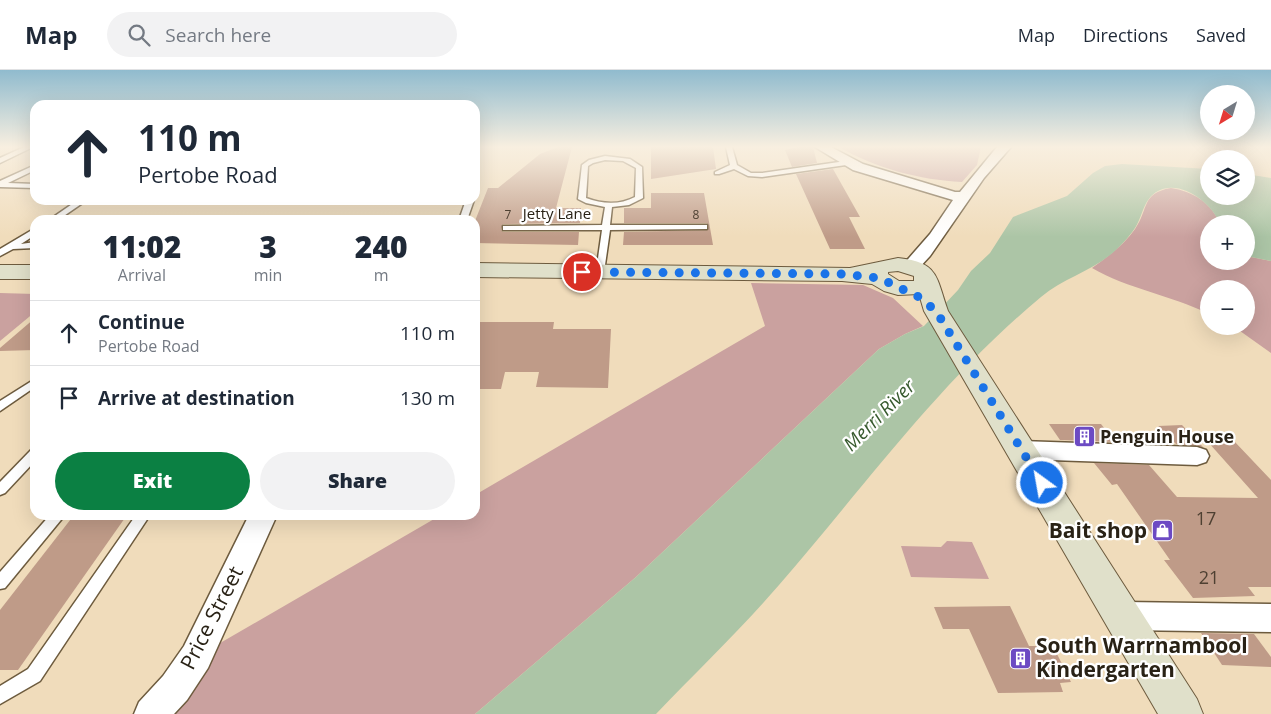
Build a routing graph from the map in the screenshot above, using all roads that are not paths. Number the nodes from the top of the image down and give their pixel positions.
1 (15, 177) edge
2 (584, 177) edge
3 (639, 177) edge
4 (891, 177) edge
5 (977, 177) edge
6 (0, 185) edge
7 (30, 186) edge
8 (966, 196) junction
9 (609, 204) junction
10 (76, 205) edge
11 (60, 215) edge
12 (704, 226) dead end
13 (506, 228) dead end
14 (607, 228) junction
15 (30, 235) edge
16 (30, 246) edge
17 (12, 248) junction
18 (0, 253) edge
19 (480, 270) edge
20 (0, 272) edge
21 (30, 272) edge
22 (600, 272) junction
23 (919, 272) junction
24 (884, 278) junction
25 (936, 311) junction
26 (30, 385) edge
27 (0, 406) edge
28 (1021, 450) junction
29 (1197, 456) dead end
30 (30, 458) edge
31 (0, 490) edge
32 (54, 520) edge
33 (140, 520) edge
34 (261, 520) edge
35 (0, 583) edge
36 (1124, 616) junction
37 (1271, 618) edge
38 (0, 696) edge
39 (151, 714) edge
40 (1182, 714) edge

1 - 6 lane
2 - 9 lane
3 - 9 lane
4 - 8 street
5 - 8 street
6 - 7 lane
8 - 23 street
9 - 14 lane
10 - 11 lane
12 - 14 lane, Jetty Lane
13 - 14 lane, Jetty Lane
14 - 22 lane
15 - 17 lane
16 - 17 lane
17 - 18 lane
19 - 22 street
20 - 21 street
22 - 24 street
23 - 24 street
23 - 25 street
24 - 25 street
25 - 28 street
26 - 27 lane
28 - 29 street
28 - 36 street
30 - 31 lane
32 - 35 lane
33 - 38 lane
34 - 39 street, Price Street
36 - 37 street
36 - 40 street

